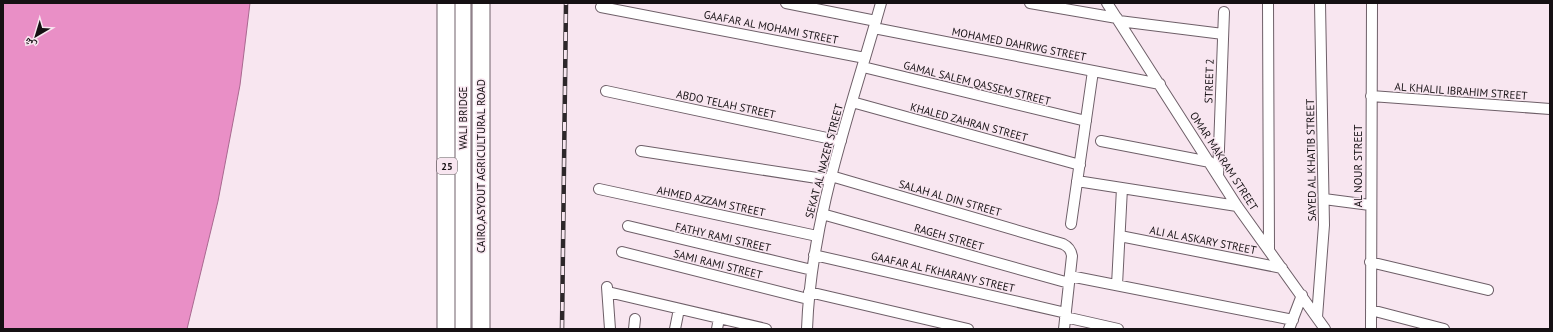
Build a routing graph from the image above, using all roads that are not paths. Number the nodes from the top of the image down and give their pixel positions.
1 (446, 3) edge
2 (463, 3) edge
3 (481, 3) edge
4 (786, 3) edge
5 (881, 3) edge
6 (1030, 3) edge
7 (1106, 3) edge
8 (1268, 3) edge
9 (1320, 3) edge
10 (1372, 3) edge
11 (601, 7) dead end
12 (1224, 12) dead end
13 (1118, 19) junction
14 (875, 25) junction
15 (1223, 34) junction
16 (864, 62) junction
17 (1093, 71) junction
18 (1160, 84) junction
19 (606, 91) dead end
20 (1370, 96) junction
21 (852, 102) junction
22 (1550, 109) edge
23 (1086, 121) junction
24 (841, 141) junction
25 (1101, 142) dead end
26 (641, 151) dead end
27 (1210, 162) junction
28 (1080, 165) junction
29 (1218, 176) junction
30 (831, 178) junction
31 (1077, 181) junction
32 (1122, 188) junction
33 (599, 190) dead end
34 (1324, 199) junction
35 (1370, 205) junction
36 (1237, 206) junction
37 (822, 214) junction
38 (1071, 224) dead end
39 (628, 226) dead end
40 (817, 236) junction
41 (1120, 236) junction
42 (1269, 250) junction
43 (622, 252) dead end
44 (814, 255) junction
45 (1370, 262) junction
46 (1282, 268) junction
47 (812, 270) junction
48 (1070, 279) junction
49 (1118, 285) junction
50 (1488, 290) dead end
51 (1302, 295) junction
52 (808, 296) junction
53 (679, 309) junction
54 (1371, 310) junction
55 (1066, 315) junction
56 (1317, 317) junction
57 (719, 318) junction
58 (1291, 324) edge
59 (447, 329) edge
60 (463, 329) edge
61 (481, 329) edge
62 (610, 329) edge
63 (675, 329) edge
64 (717, 329) edge
65 (766, 329) edge
66 (807, 329) edge
67 (968, 329) edge
68 (1064, 329) edge
69 (1118, 329) edge
70 (1325, 329) edge
71 (1371, 329) edge
72 (1444, 329) edge

1 - 59 highway, 25
2 - 60 main road, WALI BRIDGE
3 - 61 highway, CAIRO,ASYOUT AGRICULTURAL ROAD
4 - 14 street, MOHAMED DAHRWG STREET
5 - 14 street, SEKAT AL NAZER STREET
6 - 13 street
7 - 13 street, OMAR MAKRAM STREET
8 - 42 street
9 - 34 street, SAYED AL KHATIB STREET
10 - 20 street, AL NOUR STREET
11 - 16 street, GAAFAR AL MOHAMI STREET
12 - 15 street, STREET 2
13 - 15 street
13 - 18 street, OMAR MAKRAM STREET
14 - 16 street, SEKAT AL NAZER STREET
14 - 17 street, MOHAMED DAHRWG STREET
15 - 29 street, STREET 2
16 - 21 street, SEKAT AL NAZER STREET
16 - 23 street, GAMAL SALEM QASSEM STREET
17 - 18 street, MOHAMED DAHRWG STREET
17 - 23 street
18 - 27 street, OMAR MAKRAM STREET
19 - 24 street, ABDO TELAH STREET
20 - 22 street, AL KHALIL IBRAHIM STREET
20 - 35 street, AL NOUR STREET
21 - 24 street, SEKAT AL NAZER STREET
21 - 28 street, KHALED ZAHRAN STREET
23 - 28 street
24 - 30 street, SEKAT AL NAZER STREET
25 - 27 street
26 - 30 street, SALAH AL DIN STREET
27 - 29 street, OMAR MAKRAM STREET
28 - 31 street
29 - 36 street, OMAR MAKRAM STREET
30 - 37 street, SEKAT AL NAZER STREET
30 - 48 street, SALAH AL DIN STREET
31 - 32 street
31 - 38 street
32 - 36 street
32 - 41 street
33 - 40 street, AHMED AZZAM STREET
34 - 35 street
34 - 56 street, SAYED AL KHATIB STREET
35 - 45 street, AL NOUR STREET
36 - 42 street, OMAR MAKRAM STREET
37 - 40 street, SEKAT AL NAZER STREET
37 - 48 street, RAGEH STREET
39 - 47 street, FATHY RAMI STREET
40 - 44 street, SEKAT AL NAZER STREET
41 - 46 street, ALI AL ASKARY STREET
41 - 49 street
42 - 46 street, OMAR MAKRAM STREET
43 - 52 street, SAMI RAMI STREET
44 - 47 street, SEKAT AL NAZER STREET
44 - 55 street, GAAFAR AL FKHARANY STREET
45 - 50 street
45 - 54 street, AL NOUR STREET
46 - 51 street, OMAR MAKRAM STREET
47 - 52 street, SEKAT AL NAZER STREET
48 - 49 street, RAGEH STREET
48 - 55 street
49 - 58 street, RAGEH STREET
51 - 56 street, OMAR MAKRAM STREET
51 - 58 street
52 - 66 street, SEKAT AL NAZER STREET
52 - 67 street, SAMI RAMI STREET
53 - 57 street
53 - 62 street
53 - 63 street
54 - 71 street, AL NOUR STREET
54 - 72 street
55 - 68 street
55 - 69 street, GAAFAR AL FKHARANY STREET
56 - 70 street, OMAR MAKRAM STREET
57 - 64 street
57 - 65 street

